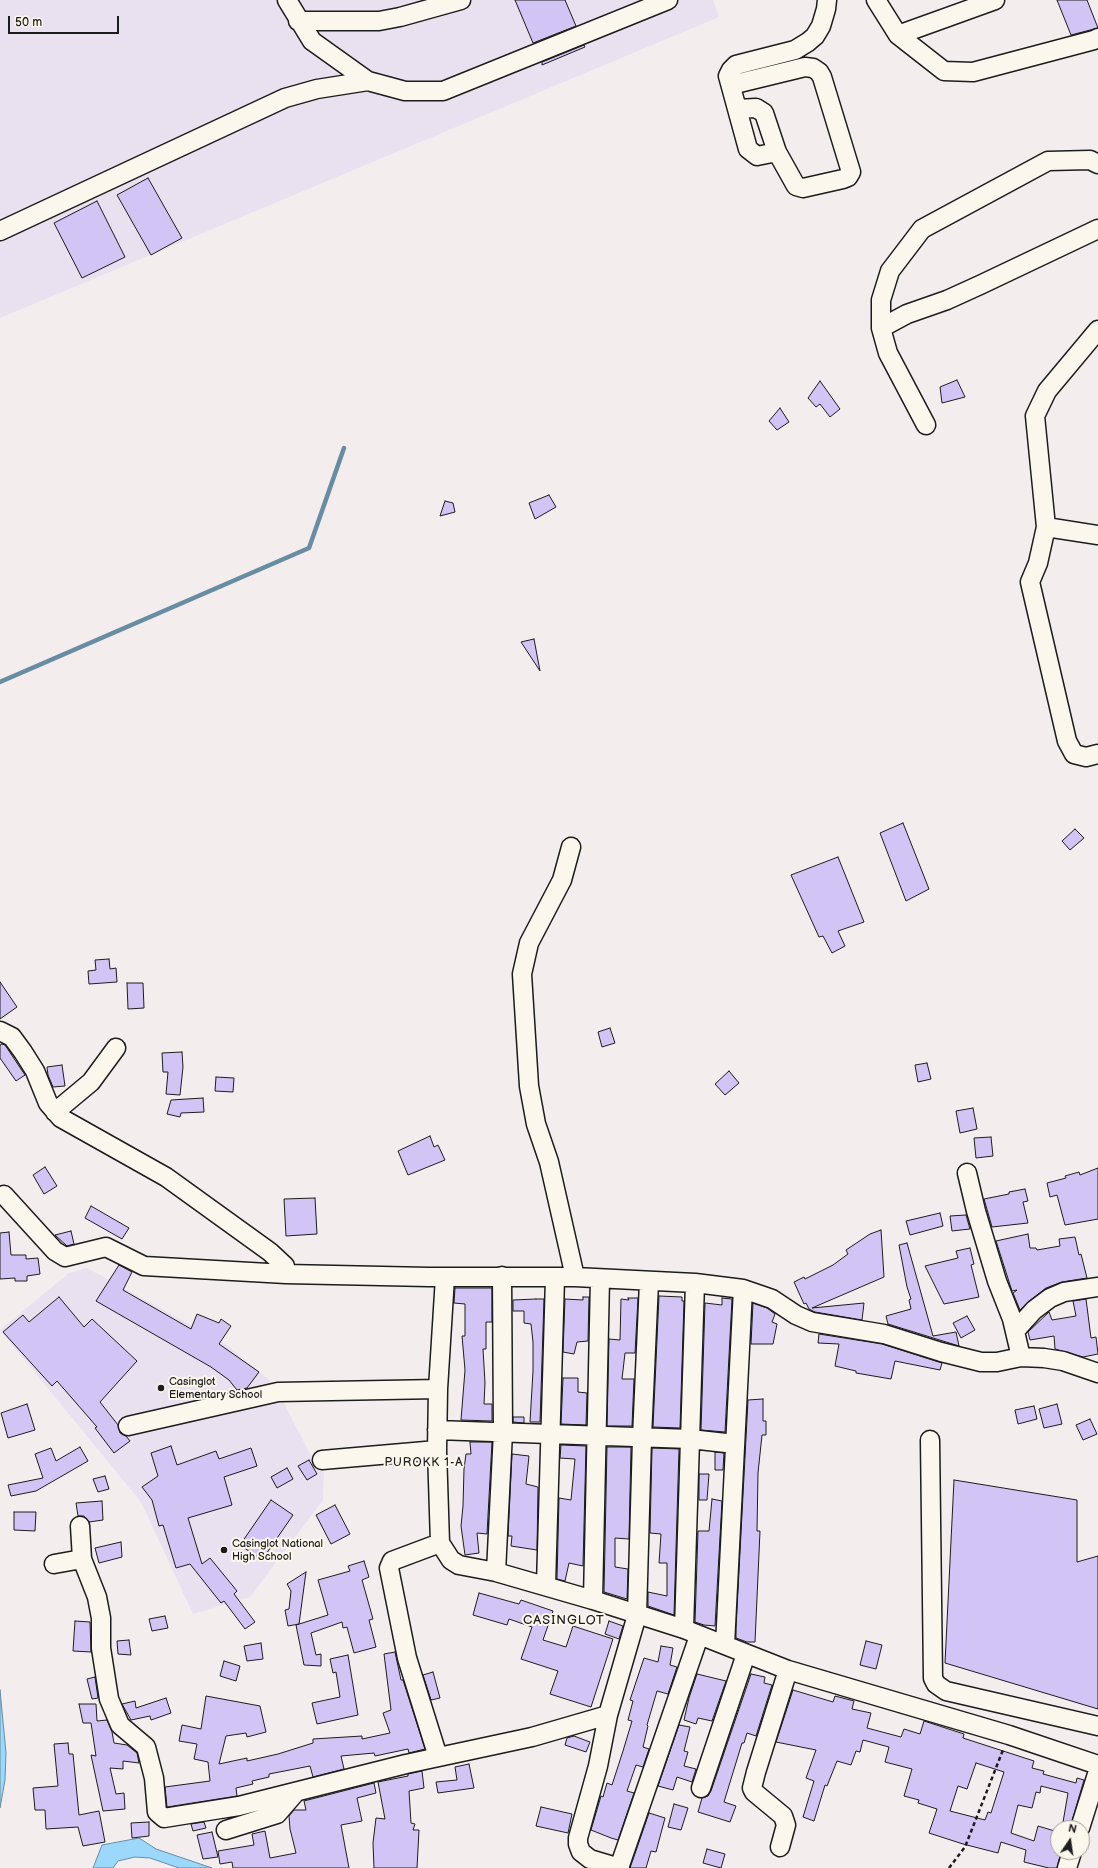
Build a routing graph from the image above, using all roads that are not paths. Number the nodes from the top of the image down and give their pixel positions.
1 (287, 0) edge
2 (461, 0) edge
3 (668, 0) edge
4 (827, 0) edge
5 (876, 0) edge
6 (995, 0) edge
7 (298, 21) junction
8 (898, 35) junction
9 (1098, 38) edge
10 (368, 81) junction
11 (730, 85) junction
12 (737, 109) junction
13 (777, 152) junction
14 (1098, 164) edge
15 (2, 224) edge
16 (1098, 229) edge
17 (882, 328) junction
18 (1098, 330) edge
19 (926, 425) dead end
20 (1046, 527) junction
21 (1098, 535) edge
22 (1098, 754) edge
23 (571, 847) dead end
24 (0, 1032) edge
25 (116, 1048) dead end
26 (55, 1112) junction
27 (967, 1173) dead end
28 (4, 1195) dead end
29 (286, 1274) junction
30 (502, 1276) junction
31 (445, 1277) junction
32 (555, 1278) junction
33 (575, 1278) junction
34 (600, 1279) junction
35 (649, 1282) junction
36 (695, 1283) junction
37 (1098, 1287) edge
38 (743, 1289) junction
39 (1015, 1331) junction
40 (1021, 1357) junction
41 (1098, 1373) edge
42 (438, 1389) junction
43 (128, 1426) dead end
44 (437, 1430) junction
45 (503, 1432) junction
46 (550, 1433) junction
47 (596, 1436) junction
48 (642, 1438) junction
49 (690, 1439) junction
50 (930, 1440) dead end
51 (735, 1444) junction
52 (437, 1450) junction
53 (322, 1460) dead end
54 (80, 1526) dead end
55 (440, 1543) junction
56 (82, 1560) junction
57 (54, 1564) dead end
58 (496, 1572) junction
59 (546, 1585) junction
60 (593, 1600) junction
61 (637, 1615) junction
62 (691, 1632) junction
63 (725, 1645) junction
64 (746, 1654) junction
65 (788, 1670) junction
66 (608, 1715) junction
67 (1098, 1726) edge
68 (438, 1757) junction
69 (1098, 1765) edge
70 (1098, 1771) edge
71 (701, 1788) dead end
72 (296, 1792) junction
73 (1083, 1820) edge
74 (226, 1830) dead end
75 (780, 1847) dead end
76 (620, 1868) edge

1 - 7 street
2 - 7 street
3 - 10 street
4 - 11 street
5 - 8 street
6 - 8 street
7 - 10 street
8 - 9 street
10 - 15 street
11 - 12 street
11 - 13 street
12 - 13 street
12 - 13 street
14 - 17 street
16 - 17 street
17 - 19 street
18 - 20 street
20 - 21 street
20 - 22 street
23 - 33 street
24 - 26 street
25 - 26 street
26 - 29 street
27 - 39 street
28 - 29 street
29 - 31 street
30 - 31 street
30 - 32 street
30 - 45 street
31 - 42 street
32 - 33 street
32 - 46 street
33 - 34 street
34 - 35 street
34 - 47 street
35 - 36 street
35 - 48 street
36 - 38 street
36 - 49 street
37 - 39 street
38 - 40 street
38 - 51 street
39 - 40 street
40 - 41 street
42 - 43 street
42 - 44 street
44 - 45 street
44 - 52 street
45 - 46 street
45 - 58 street
46 - 47 street
46 - 59 street
47 - 48 street
47 - 60 street
48 - 49 street
48 - 61 street
49 - 51 street
49 - 62 street
50 - 67 street
51 - 63 street
52 - 53 street
52 - 55 street
54 - 56 street
55 - 58 street
55 - 68 street
56 - 57 street
56 - 72 street
58 - 59 street
59 - 60 street
60 - 61 street
61 - 62 street
61 - 66 street
62 - 63 street
62 - 76 street
63 - 64 street
64 - 65 street
64 - 71 street
65 - 69 street
65 - 75 street
66 - 68 street
66 - 76 street
68 - 72 street
70 - 73 street
72 - 74 street

